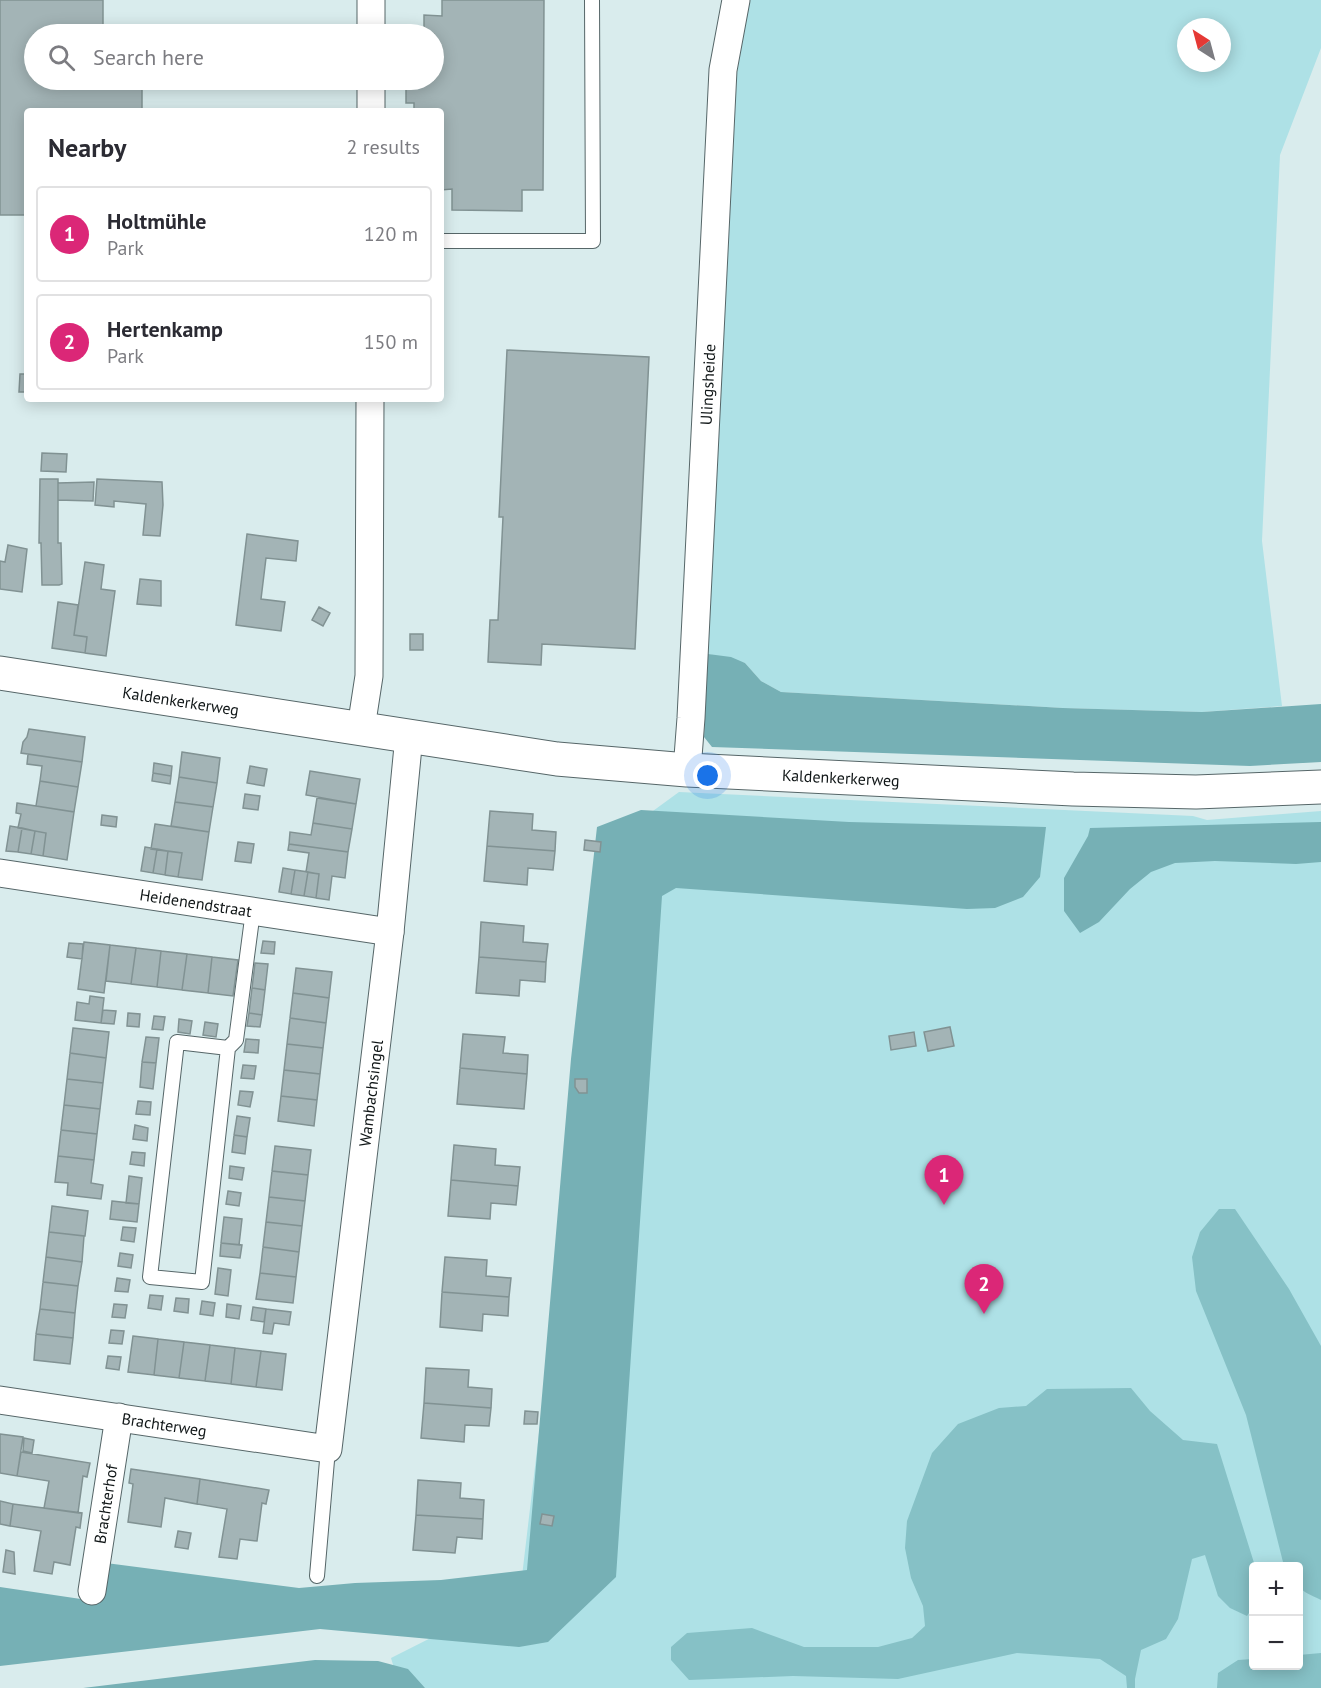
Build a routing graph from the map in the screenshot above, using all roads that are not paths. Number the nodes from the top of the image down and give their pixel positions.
1 (371, 0) edge
2 (592, 0) edge
3 (736, 0) edge
4 (371, 24) edge
5 (371, 90) edge
6 (371, 108) edge
7 (444, 241) edge
8 (370, 402) edge
9 (0, 673) edge
10 (361, 728) junction
11 (409, 736) junction
12 (687, 770) junction
13 (1321, 787) edge
14 (0, 873) edge
15 (253, 911) junction
16 (390, 932) junction
17 (228, 1048) junction
18 (0, 1400) edge
19 (119, 1417) junction
20 (328, 1449) junction
21 (317, 1576) dead end
22 (92, 1591) dead end

1 - 4 street
2 - 7 lane
3 - 12 street, Ulingsheide
5 - 6 street
8 - 10 street
9 - 10 main road, Kaldenkerkerweg
10 - 11 main road, Kaldenkerkerweg
11 - 12 main road, Kaldenkerkerweg
11 - 16 street, Wambachsingel
12 - 13 main road, Kaldenkerkerweg
14 - 15 street, Heidenendstraat
15 - 16 street, Heidenendstraat
15 - 17 lane
16 - 20 street, Wambachsingel
17 - 17 lane
18 - 19 street, Brachterweg
19 - 20 street, Brachterweg
19 - 22 street, Brachterhof
20 - 21 lane

